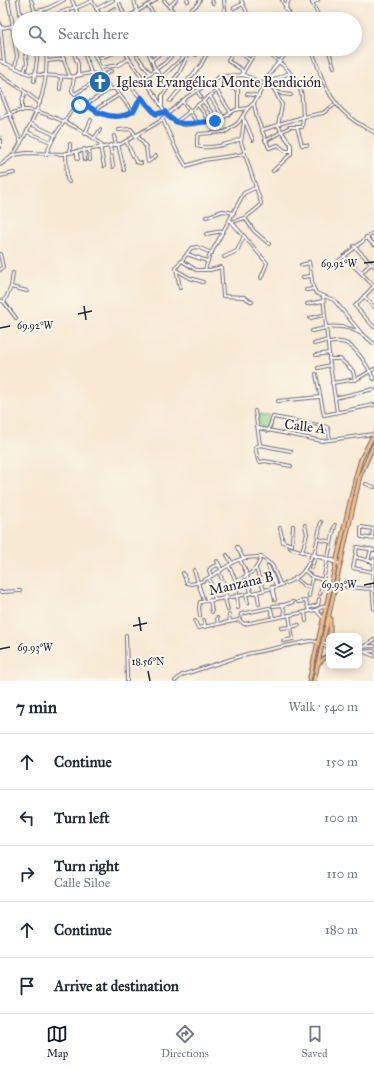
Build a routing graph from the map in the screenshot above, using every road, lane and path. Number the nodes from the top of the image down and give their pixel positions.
1 (8, 0) edge
2 (18, 0) edge
3 (31, 0) edge
4 (64, 0) edge
5 (72, 0) edge
6 (113, 0) edge
7 (134, 0) edge
8 (156, 0) edge
9 (164, 0) edge
10 (176, 0) edge
11 (200, 0) edge
12 (212, 0) edge
13 (224, 0) edge
14 (241, 0) edge
15 (282, 0) edge
16 (289, 0) edge
17 (318, 0) edge
18 (91, 1) edge
19 (311, 1) edge
20 (212, 3) dead end
21 (120, 4) dead end
22 (243, 4) junction
23 (148, 6) junction
24 (169, 7) junction
25 (76, 8) junction
26 (115, 8) dead end
27 (234, 8) dead end
28 (96, 9) junction
29 (285, 9) junction
30 (67, 10) joint
31 (20, 12) edge
32 (34, 12) joint
33 (62, 12) edge
34 (77, 12) edge
35 (98, 12) edge
36 (110, 12) edge
37 (123, 12) edge
38 (137, 12) joint
39 (152, 12) edge
40 (173, 12) edge
41 (188, 12) edge
42 (226, 12) edge
43 (247, 12) edge
44 (287, 12) edge
45 (316, 12) edge
46 (0, 23) edge
47 (12, 26) joint
48 (0, 29) edge
49 (2, 45) edge
50 (17, 56) edge
51 (26, 56) edge
52 (36, 56) edge
53 (47, 56) edge
54 (63, 56) edge
55 (75, 56) edge
56 (85, 56) edge
57 (95, 56) edge
58 (104, 56) edge
59 (128, 56) edge
60 (137, 56) dead end
61 (151, 56) edge
62 (157, 56) edge
63 (172, 56) edge
64 (185, 56) edge
65 (186, 56) edge
66 (206, 56) edge
67 (231, 56) edge
68 (245, 56) edge
69 (253, 56) edge
70 (272, 56) edge
71 (284, 56) edge
72 (313, 56) edge
73 (330, 56) edge
74 (64, 59) junction
75 (96, 59) junction
76 (129, 59) junction
77 (152, 60) junction
78 (250, 60) junction
79 (0, 61) edge
80 (47, 61) junction
81 (279, 62) junction
82 (4, 63) junction
83 (15, 67) junction
84 (334, 67) dead end
85 (101, 68) junction
86 (155, 69) junction
87 (111, 71) dead end
88 (24, 72) junction
89 (289, 72) junction
90 (91, 73) junction
91 (150, 73) junction
92 (104, 74) junction
93 (242, 74) junction
94 (0, 75) edge
95 (35, 75) junction
96 (47, 76) junction
97 (78, 76) junction
98 (61, 77) junction
99 (70, 77) junction
100 (74, 77) junction
101 (99, 78) junction
102 (143, 78) junction
103 (162, 78) junction
104 (195, 80) dead end
105 (34, 81) dead end
106 (266, 84) junction
107 (169, 86) junction
108 (203, 88) junction
109 (60, 89) dead end
110 (110, 89) junction
111 (115, 89) junction
112 (274, 89) junction
113 (0, 90) edge
114 (198, 91) junction
115 (216, 91) junction
116 (25, 92) junction
117 (248, 94) dead end
118 (119, 95) junction
119 (291, 95) dead end
120 (1, 96) edge
121 (201, 96) dead end
122 (210, 96) junction
123 (259, 96) junction
124 (141, 97) junction
125 (170, 101) dead end
126 (203, 101) junction
127 (183, 102) junction
128 (337, 103) junction
129 (40, 104) junction
130 (87, 104) junction
131 (254, 104) junction
132 (80, 105) dead end
133 (162, 105) junction
134 (198, 105) junction
135 (248, 108) junction
136 (238, 109) junction
137 (72, 110) dead end
138 (22, 111) junction
139 (191, 111) junction
140 (36, 112) junction
141 (132, 112) junction
142 (97, 113) junction
143 (166, 113) junction
144 (231, 113) junction
145 (11, 114) junction
146 (243, 117) junction
147 (303, 117) junction
148 (0, 118) edge
149 (162, 118) junction
150 (224, 118) junction
151 (91, 120) dead end
152 (207, 121) junction
153 (215, 121) junction
154 (244, 121) junction
155 (65, 122) junction
156 (176, 122) junction
157 (197, 122) junction
158 (31, 124) junction
159 (279, 124) junction
160 (297, 127) junction
161 (100, 130) dead end
162 (120, 130) dead end
163 (262, 130) junction
164 (281, 131) junction
165 (26, 132) junction
166 (374, 132) edge
167 (85, 134) junction
168 (55, 135) junction
169 (114, 136) dead end
170 (136, 136) junction
171 (0, 138) edge
172 (94, 139) junction
173 (241, 139) junction
174 (253, 140) dead end
175 (126, 141) junction
176 (265, 141) junction
177 (51, 142) junction
178 (21, 143) junction
179 (70, 144) dead end
180 (117, 144) junction
181 (307, 144) dead end
182 (110, 145) junction
183 (101, 146) junction
184 (0, 147) edge
185 (89, 148) junction
186 (84, 149) junction
187 (76, 151) junction
188 (70, 152) junction
189 (290, 152) junction
190 (66, 153) junction
191 (46, 154) junction
192 (244, 154) junction
193 (13, 155) junction
194 (156, 156) dead end
195 (78, 159) dead end
196 (85, 160) dead end
197 (90, 160) dead end
198 (141, 163) dead end
199 (0, 165) edge
200 (104, 166) dead end
201 (113, 167) dead end
202 (124, 170) dead end
203 (273, 171) dead end
204 (14, 173) dead end
205 (0, 176) edge
206 (69, 182) dead end
207 (255, 188) junction
208 (234, 213) junction
209 (206, 217) dead end
210 (245, 218) junction
211 (231, 221) junction
212 (223, 231) junction
213 (374, 232) edge
214 (206, 234) dead end
215 (244, 236) junction
216 (366, 237) junction
217 (269, 244) dead end
218 (374, 245) edge
219 (354, 246) junction
220 (212, 253) junction
221 (0, 254) edge
222 (187, 254) junction
223 (344, 256) junction
224 (224, 257) dead end
225 (182, 261) junction
226 (208, 261) junction
227 (374, 261) edge
228 (336, 263) dead end
229 (371, 263) junction
230 (301, 264) dead end
231 (374, 266) edge
232 (0, 270) edge
233 (176, 270) junction
234 (205, 270) junction
235 (13, 273) dead end
236 (361, 273) junction
237 (311, 276) junction
238 (303, 277) dead end
239 (261, 278) dead end
240 (203, 282) dead end
241 (374, 286) edge
242 (11, 287) junction
243 (180, 288) dead end
244 (314, 289) junction
245 (306, 290) dead end
246 (27, 291) dead end
247 (324, 296) junction
248 (364, 296) junction
249 (0, 300) edge
250 (324, 301) junction
251 (4, 302) junction
252 (252, 302) dead end
253 (307, 304) dead end
254 (374, 307) edge
255 (324, 315) junction
256 (16, 318) dead end
257 (310, 318) dead end
258 (356, 326) junction
259 (374, 327) edge
260 (326, 328) junction
261 (354, 330) junction
262 (312, 331) dead end
263 (362, 333) junction
264 (328, 342) junction
265 (314, 344) dead end
266 (374, 344) edge
267 (329, 353) junction
268 (316, 355) dead end
269 (329, 359) junction
270 (330, 365) junction
271 (318, 368) dead end
272 (374, 369) edge
273 (370, 372) junction
274 (316, 374) dead end
275 (374, 379) edge
276 (355, 380) junction
277 (332, 383) junction
278 (374, 389) edge
279 (320, 397) junction
280 (335, 398) junction
281 (278, 401) dead end
282 (374, 405) edge
283 (255, 411) dead end
284 (337, 412) junction
285 (258, 428) junction
286 (268, 431) junction
287 (374, 434) edge
288 (330, 440) junction
289 (374, 444) edge
290 (260, 445) junction
291 (292, 451) dead end
292 (291, 466) dead end
293 (366, 484) dead end
294 (374, 487) edge
295 (321, 522) dead end
296 (305, 525) dead end
297 (335, 525) dead end
298 (293, 526) dead end
299 (280, 528) dead end
300 (318, 539) junction
301 (373, 539) edge
302 (331, 542) junction
303 (237, 547) dead end
304 (291, 547) junction
305 (370, 549) junction
306 (374, 550) edge
307 (302, 552) junction
308 (227, 555) dead end
309 (314, 556) junction
310 (261, 557) junction
311 (243, 558) junction
312 (355, 558) junction
313 (374, 559) edge
314 (240, 560) junction
315 (327, 560) junction
316 (217, 561) dead end
317 (368, 561) junction
318 (337, 562) junction
319 (374, 562) edge
320 (232, 563) junction
321 (341, 563) junction
322 (229, 566) junction
323 (268, 566) dead end
324 (220, 567) junction
325 (256, 568) junction
326 (312, 568) dead end
327 (194, 570) dead end
328 (222, 570) junction
329 (304, 570) junction
330 (219, 572) junction
331 (373, 572) junction
332 (183, 573) dead end
333 (247, 576) junction
334 (210, 577) junction
335 (312, 577) junction
336 (295, 578) junction
337 (323, 580) junction
338 (236, 581) junction
339 (198, 582) junction
340 (280, 584) junction
341 (276, 586) junction
342 (272, 587) junction
343 (310, 587) junction
344 (346, 587) dead end
345 (264, 590) junction
346 (372, 590) junction
347 (20, 591) dead end
348 (0, 592) edge
349 (257, 592) junction
350 (251, 593) junction
351 (320, 594) dead end
352 (246, 595) junction
353 (238, 596) junction
354 (309, 596) dead end
355 (226, 598) junction
356 (319, 599) dead end
357 (210, 600) junction
358 (215, 600) junction
359 (275, 600) dead end
360 (204, 601) junction
361 (293, 602) dead end
362 (298, 602) dead end
363 (248, 603) dead end
364 (259, 604) dead end
365 (284, 605) junction
366 (327, 605) junction
367 (274, 606) dead end
368 (238, 608) dead end
369 (374, 609) edge
370 (228, 610) dead end
371 (308, 610) junction
372 (316, 610) junction
373 (330, 610) junction
374 (212, 612) dead end
375 (305, 612) junction
376 (229, 615) dead end
377 (289, 615) junction
378 (200, 616) dead end
379 (285, 616) junction
380 (217, 618) dead end
381 (273, 618) junction
382 (324, 619) junction
383 (204, 620) dead end
384 (240, 620) junction
385 (195, 621) dead end
386 (306, 621) dead end
387 (230, 622) junction
388 (218, 624) junction
389 (299, 625) dead end
390 (291, 626) junction
391 (205, 627) junction
392 (281, 628) dead end
393 (330, 633) edge
394 (126, 635) dead end
395 (374, 640) edge
396 (283, 641) dead end
397 (321, 643) junction
398 (326, 644) edge
399 (326, 646) edge
400 (374, 646) edge
401 (363, 647) joint
402 (374, 651) edge
403 (362, 652) edge
404 (362, 653) edge
405 (326, 655) edge
406 (374, 656) edge
407 (317, 666) junction
408 (127, 681) edge
409 (175, 681) edge
410 (309, 681) edge
411 (314, 681) edge

1 - 47 street
2 - 31 street
3 - 32 street
4 - 32 street
5 - 25 street
6 - 28 street
7 - 38 street
8 - 23 street
9 - 24 street
10 - 24 street
11 - 41 street
12 - 20 street
13 - 42 street
14 - 22 street
15 - 29 street
16 - 29 street
17 - 19 street
18 - 25 street
18 - 28 street
19 - 45 street
21 - 37 street
22 - 27 street
22 - 43 street
23 - 38 street
23 - 39 street
24 - 40 street
25 - 30 street
25 - 34 street
26 - 36 street
28 - 35 street
29 - 44 street
30 - 33 street
46 - 48 street
47 - 48 street
48 - 49 street
49 - 82 street
50 - 83 street
51 - 88 street
52 - 95 street
53 - 80 street
54 - 74 street
55 - 97 street
56 - 90 street
57 - 75 street
58 - 75 street
59 - 76 street
60 - 91 street
61 - 77 street
62 - 77 street
63 - 86 street
64 - 103 street
65 - 107 street
66 - 125 street
67 - 93 street
68 - 78 street
69 - 78 street
70 - 81 street
71 - 81 street
72 - 128 street
73 - 84 street
74 - 80 street
74 - 99 street
75 - 85 street
76 - 85 street
76 - 102 street
77 - 86 street
78 - 93 street
79 - 82 street
80 - 96 street
81 - 89 street
81 - 106 street
82 - 83 street
83 - 88 street
85 - 92 street
86 - 91 street
86 - 103 street
87 - 92 street
88 - 95 street
89 - 106 street
89 - 147 street
90 - 97 street
90 - 101 street
91 - 102 street
92 - 101 street
92 - 110 street
93 - 106 street
93 - 108 street
94 - 116 street
95 - 96 street
95 - 105 street
96 - 98 street
96 - 129 street
97 - 100 street
98 - 99 street
98 - 109 street
99 - 100 street
100 - 101 street
102 - 133 street
103 - 107 street
104 - 108 street
106 - 112 street
106 - 123 street
107 - 133 street
108 - 114 street
110 - 111 street
110 - 130 street
111 - 118 street
111 - 124 street
112 - 119 street
112 - 159 street
113 - 120 street
114 - 121 street
114 - 127 street
115 - 122 street
115 - 136 street
115 - 144 street
116 - 129 street
116 - 138 street
117 - 123 street
118 - 141 street
118 - 142 street
120 - 145 street
122 - 126 street
122 - 150 street
123 - 131 street
124 - 141 street
124 - 143 street
126 - 134 street
126 - 153 street
127 - 139 street
127 - 143 street
128 - 147 street
128 - 166 street
129 - 140 street
130 - 132 street
130 - 142 street
131 - 135 street
131 - 163 street
133 - 143 street
134 - 139 street
134 - 152 street
135 - 136 street
135 - 146 street
136 - 144 street
137 - 155 street
138 - 140 street
138 - 145 street
139 - 156 street
139 - 157 street
140 - 155 street
140 - 158 street
141 - 142 street
143 - 149 street
143 - 156 street
144 - 150 street
145 - 148 street
145 - 178 street
146 - 154 street
146 - 173 street
147 - 159 street
147 - 160 street
149 - 170 street
149 - 192 street
150 - 153 street
151 - 167 street
152 - 153 street
152 - 157 street
154 - 173 street
154 - 174 street
155 - 167 street
155 - 168 street
156 - 157 street
158 - 165 street
158 - 168 street
159 - 163 street
159 - 164 street
160 - 164 street
160 - 181 street
161 - 172 street
162 - 170 street
163 - 176 street
164 - 176 street
164 - 189 street
165 - 177 street
165 - 178 street
167 - 172 street
168 - 177 street
169 - 180 street
170 - 175 street
170 - 194 street
171 - 184 street
172 - 183 street
173 - 192 street
175 - 180 street
175 - 198 street
176 - 189 street
177 - 191 street
178 - 193 street
179 - 188 street
180 - 182 street
180 - 202 street
182 - 183 street
182 - 201 street
183 - 185 street
183 - 200 street
185 - 186 street
185 - 197 street
186 - 187 street
186 - 196 street
187 - 188 street
187 - 195 street
188 - 190 street
189 - 203 street
190 - 191 street
190 - 206 street
191 - 193 street
192 - 207 street
193 - 199 street
204 - 205 street
207 - 208 street
207 - 210 street
208 - 209 street
208 - 211 street
210 - 211 street
210 - 217 street
211 - 212 street
211 - 215 street
212 - 214 street
212 - 220 street
213 - 216 street
215 - 224 street
215 - 239 street
216 - 218 street
216 - 219 street
219 - 223 street
219 - 229 street
220 - 222 street
220 - 226 street
221 - 232 street
222 - 225 street
222 - 226 street
223 - 228 street
223 - 236 street
225 - 233 street
225 - 234 street
226 - 234 street
227 - 229 street
229 - 231 street
229 - 236 street
230 - 237 street
233 - 240 street
233 - 243 street
234 - 252 street
235 - 242 street
236 - 241 street
237 - 238 street
237 - 244 street
241 - 248 street
242 - 246 street
242 - 251 street
244 - 245 street
244 - 247 street
247 - 250 street
247 - 258 street
248 - 254 street
248 - 259 street
249 - 251 street
250 - 253 street
250 - 255 street
251 - 256 street
255 - 257 street
255 - 260 street
258 - 261 street
258 - 263 street
260 - 261 street
260 - 262 street
260 - 264 street
261 - 263 street
263 - 266 street
264 - 265 street
264 - 267 street
264 - 273 street
267 - 268 street
267 - 269 street
269 - 270 street
269 - 276 street
270 - 271 street
270 - 277 street
272 - 273 street
273 - 275 street
273 - 276 street
274 - 279 street
276 - 277 street
277 - 280 street
278 - 280 street
279 - 281 street
279 - 284 street
280 - 284 street
282 - 284 street
283 - 285 street
285 - 286 street, Calle A
285 - 290 street
286 - 288 street, Calle A
286 - 288 street
287 - 288 street, Calle A
287 - 318 main road
289 - 321 main road
290 - 291 street
290 - 292 street
293 - 294 street
295 - 300 street
296 - 307 street
297 - 302 street
298 - 304 street
299 - 304 street
300 - 302 street
300 - 309 street
301 - 301 street
302 - 315 street
303 - 311 street
304 - 307 street
305 - 306 street
305 - 312 street
305 - 317 street
307 - 309 street
308 - 320 street
309 - 315 street
309 - 326 street
309 - 329 street, Manzana B
310 - 311 street
310 - 325 street
310 - 340 street
311 - 314 street
312 - 317 street
312 - 331 street
313 - 319 street
314 - 320 street
314 - 333 street
315 - 318 street
315 - 337 street
316 - 324 street
317 - 319 street
318 - 321 street
318 - 366 main road
319 - 331 street
320 - 322 street
321 - 373 main road
322 - 328 street
322 - 338 street
323 - 341 street
324 - 328 street
324 - 334 street
325 - 333 street
325 - 345 street
327 - 339 street
328 - 330 street
329 - 335 street
329 - 336 street, Manzana B
330 - 334 street
330 - 355 street
331 - 346 street
332 - 339 street
333 - 338 street
333 - 350 street
334 - 339 street
334 - 358 street
335 - 337 street
335 - 343 street
336 - 340 street, Manzana B
336 - 343 street
337 - 351 street
338 - 353 street
339 - 360 street
340 - 341 street, Manzana B
341 - 342 street, Manzana B
342 - 345 street, Manzana B
342 - 359 street
343 - 354 street
344 - 346 street
345 - 349 street, Manzana B
346 - 369 street
347 - 348 street
349 - 350 street, Manzana B
349 - 364 street
350 - 352 street, Manzana B
352 - 353 street, Manzana B
352 - 363 street
353 - 355 street, Manzana B
353 - 368 street
355 - 358 street, Manzana B
355 - 370 street
356 - 371 street
357 - 358 street, Manzana B
357 - 360 street, Manzana B
357 - 374 street
360 - 378 street, Manzana B
361 - 365 street
362 - 371 street
365 - 367 street
365 - 379 street
366 - 372 street
366 - 382 main road
371 - 372 street
371 - 375 street
372 - 382 street
373 - 393 main road
373 - 397 main road
375 - 377 street
375 - 386 street
376 - 387 street
377 - 379 street
377 - 390 street
379 - 381 street
380 - 388 street
381 - 384 street
381 - 384 street
382 - 397 main road
383 - 391 street
384 - 387 street
385 - 391 street
387 - 388 street
388 - 391 street
389 - 390 street
390 - 392 street
390 - 396 street
394 - 408 street
395 - 401 street
397 - 398 street
397 - 399 street
397 - 407 main road
397 - 409 street
397 - 410 main road
400 - 401 street
402 - 403 street
404 - 406 street
405 - 407 main road
407 - 411 main road

